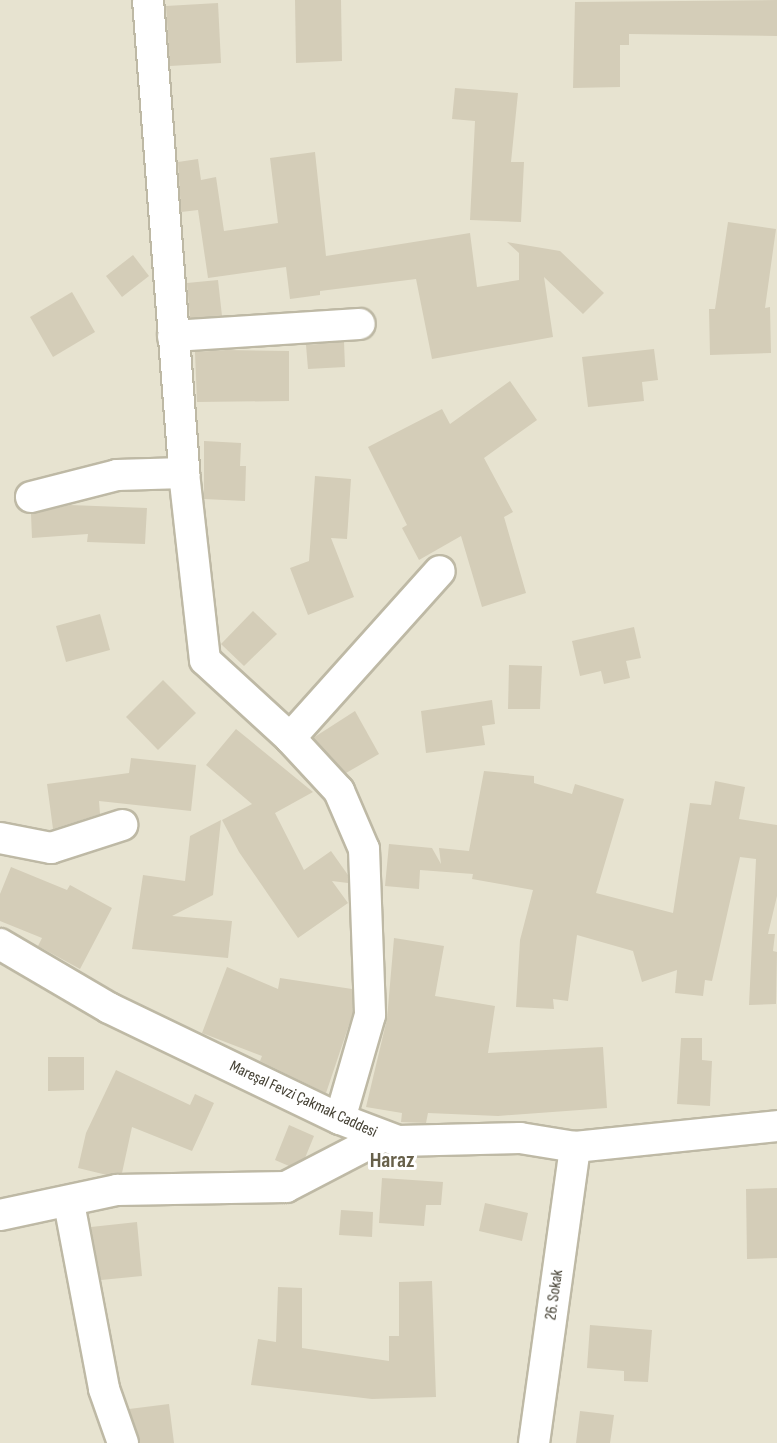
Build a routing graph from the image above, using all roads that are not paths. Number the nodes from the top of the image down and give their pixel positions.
1 (148, 0) edge
2 (360, 324) dead end
3 (173, 336) junction
4 (184, 473) junction
5 (31, 497) dead end
6 (440, 571) dead end
7 (290, 738) junction
8 (122, 825) dead end
9 (0, 838) edge
10 (0, 944) edge
11 (340, 1119) junction
12 (777, 1126) edge
13 (382, 1137) junction
14 (575, 1147) junction
15 (69, 1203) junction
16 (0, 1215) edge
17 (123, 1443) edge
18 (534, 1443) edge

1 - 3 street
2 - 3 street
3 - 4 street
4 - 5 street
4 - 7 street
6 - 7 street
7 - 11 street
8 - 9 street
10 - 11 street, Mareşal Fevzi Çakmak Caddesi
11 - 13 street, Mareşal Fevzi Çakmak Caddesi
12 - 14 street, Mareşal Fevzi Çakmak Caddesi
13 - 14 street, Mareşal Fevzi Çakmak Caddesi
13 - 15 street
14 - 18 street, 26. Sokak
15 - 16 street
15 - 17 street

